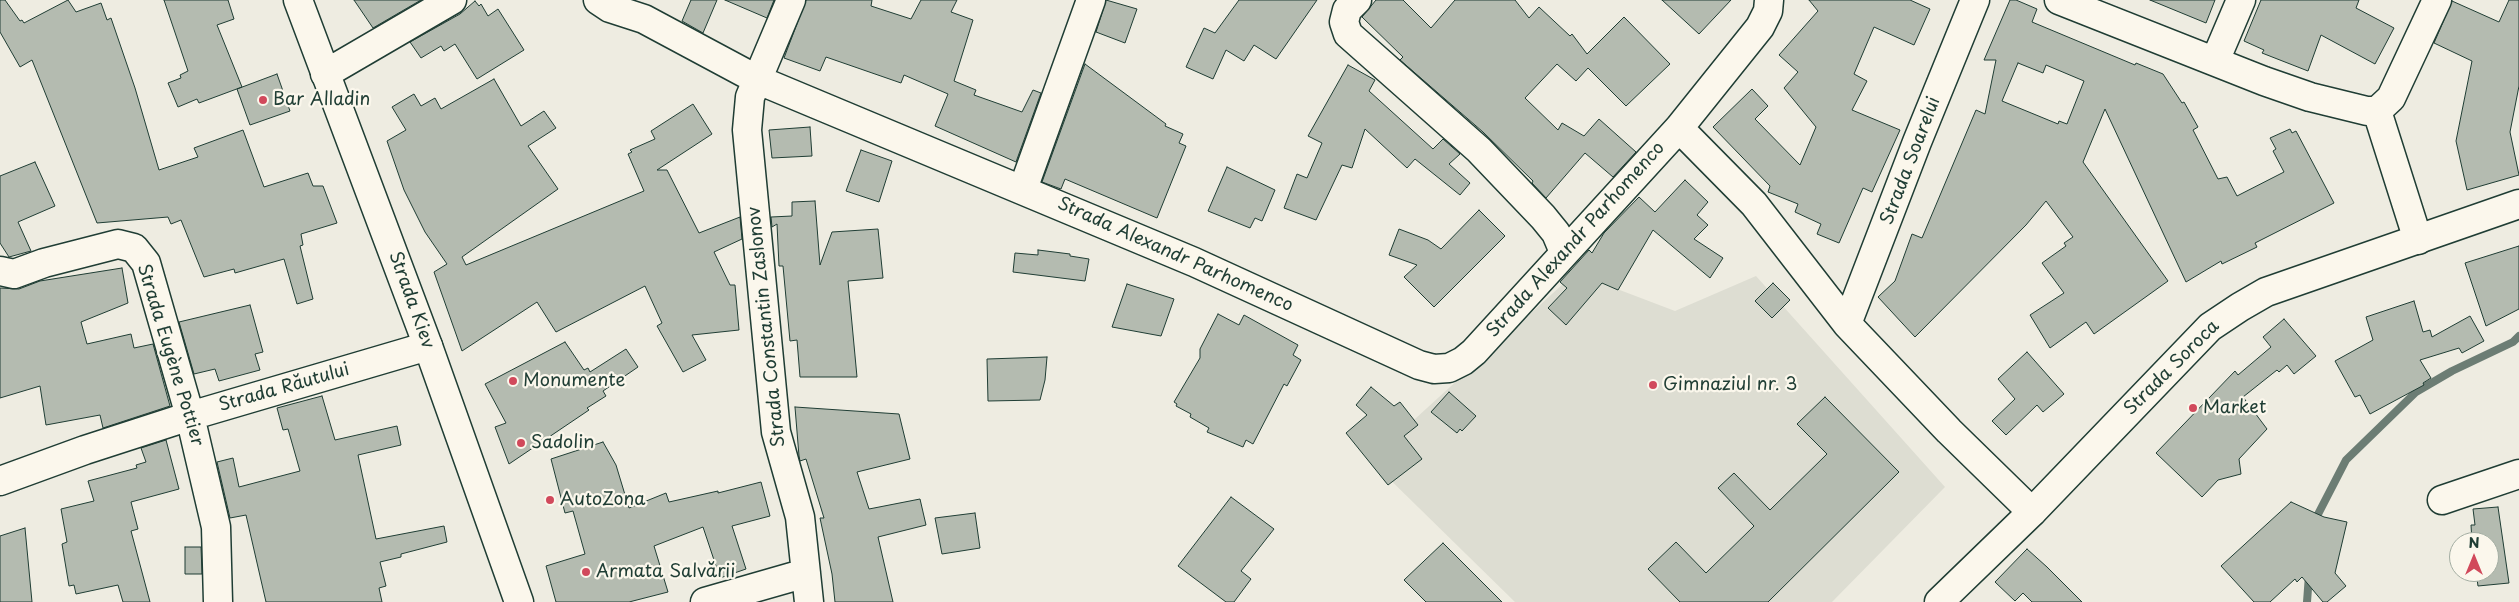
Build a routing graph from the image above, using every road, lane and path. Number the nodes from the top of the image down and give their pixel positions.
1 (298, 0) edge
2 (452, 0) edge
3 (598, 0) edge
4 (791, 0) edge
5 (1091, 0) edge
6 (1357, 0) edge
7 (1769, 0) edge
8 (1976, 0) edge
9 (2059, 0) edge
10 (2241, 0) edge
11 (2437, 0) edge
12 (2215, 61) junction
13 (325, 74) junction
14 (756, 80) junction
15 (2377, 111) junction
16 (1679, 128) junction
17 (1023, 189) junction
18 (2515, 205) edge
19 (2418, 240) junction
20 (1564, 252) junction
21 (0, 271) edge
22 (1847, 324) junction
23 (428, 346) junction
24 (190, 416) junction
25 (2519, 474) edge
26 (0, 481) edge
27 (2442, 500) dead end
28 (2032, 512) junction
29 (806, 573) junction
30 (218, 602) edge
31 (519, 602) edge
32 (705, 602) edge
33 (809, 602) edge
34 (1940, 602) edge

1 - 13 street, Strada Kiev
2 - 13 street
3 - 14 street, Strada Alexandr Parhomenco
4 - 14 street, Strada Constantin Zaslonov
5 - 17 street
6 - 20 street
7 - 16 street, Strada Alexandr Parhomenco
8 - 22 street, Strada Soarelui
9 - 12 street
10 - 12 street
11 - 15 street
12 - 15 street
13 - 23 street, Strada Kiev
14 - 17 street, Strada Alexandr Parhomenco
14 - 29 street, Strada Constantin Zaslonov
15 - 19 street
16 - 20 street, Strada Alexandr Parhomenco
16 - 22 street, Strada Alexandr Parhomenco
17 - 20 street, Strada Alexandr Parhomenco
18 - 19 street, Strada Soroca
19 - 28 street, Strada Soroca
21 - 24 street, Strada Eugène Pottier
22 - 28 street, Strada Alexandr Parhomenco
23 - 24 street, Strada Răutului
23 - 31 street, Strada Kiev
24 - 26 street, Strada Răutului
24 - 30 street, Strada Eugène Pottier
25 - 27 street
28 - 34 street, Strada Soroca
29 - 32 street
29 - 33 street, Strada Constantin Zaslonov

